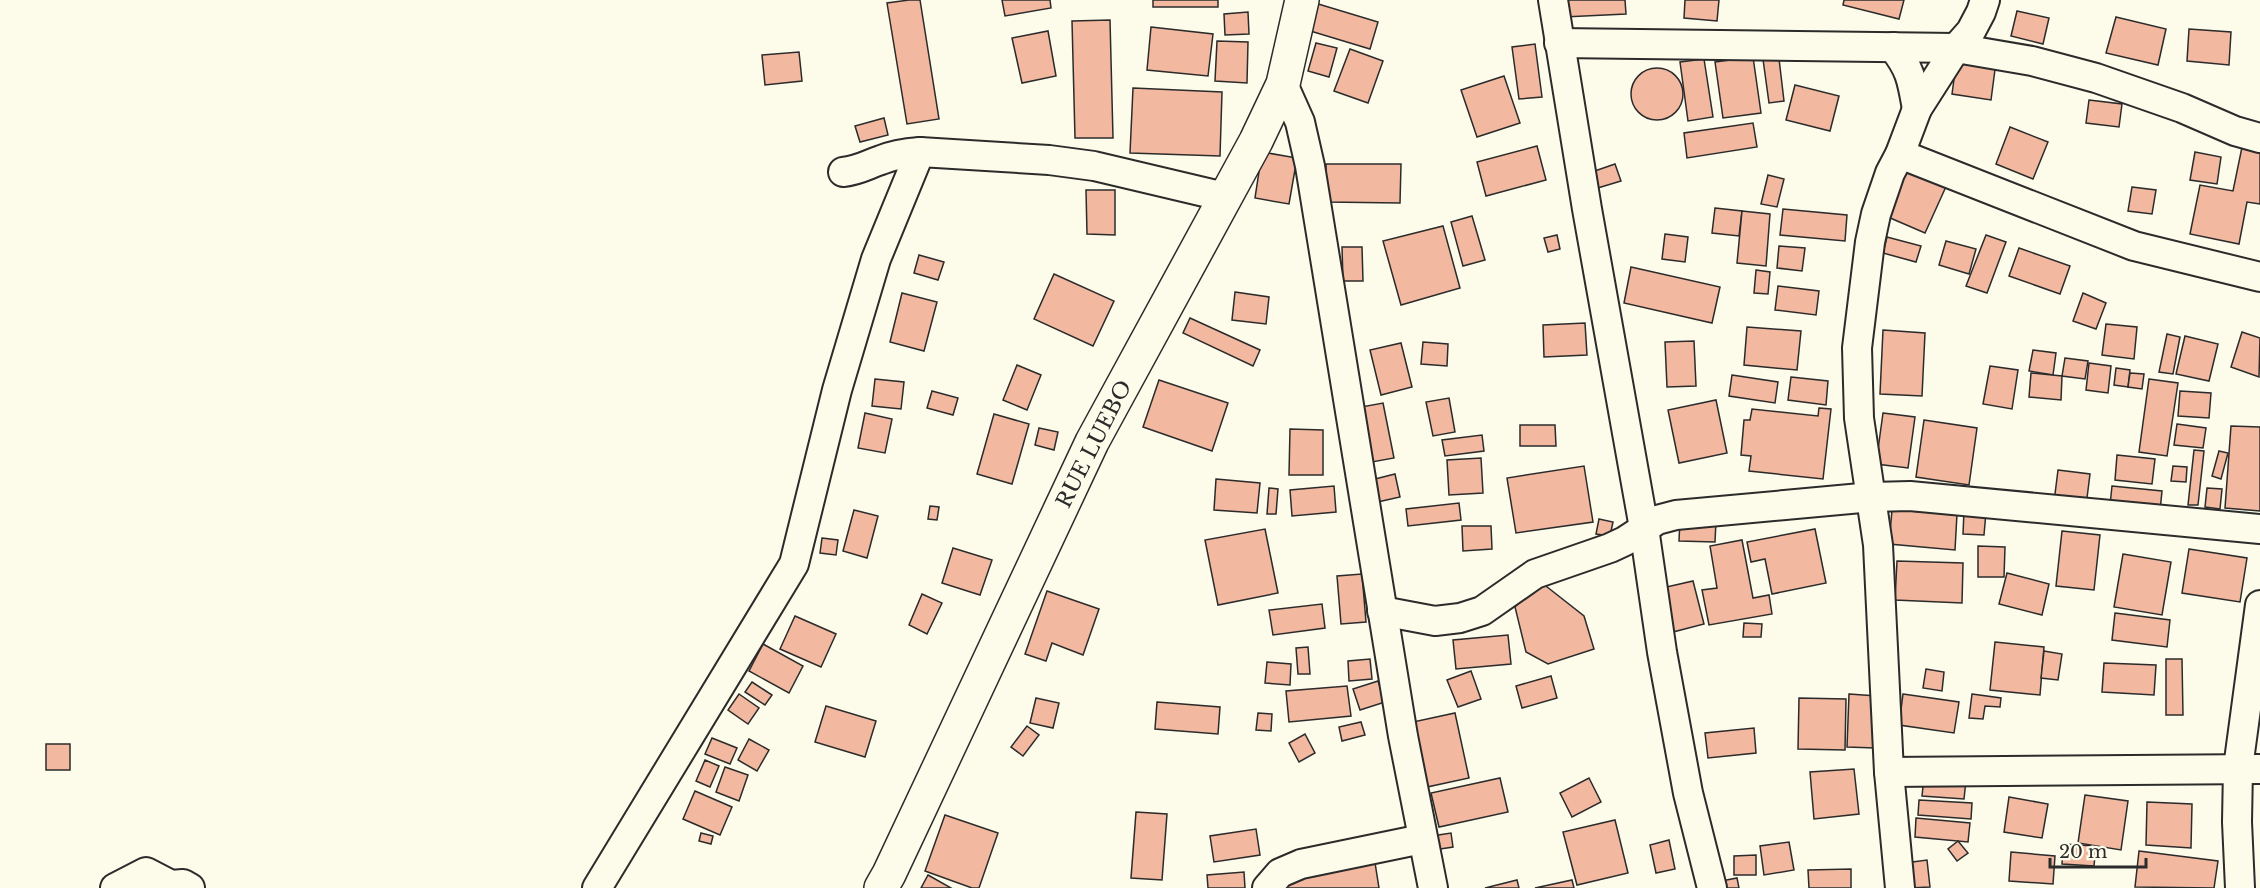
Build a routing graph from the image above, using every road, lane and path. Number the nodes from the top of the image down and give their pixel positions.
1 (1302, 0) edge
2 (1553, 0) edge
3 (1985, 0) edge
4 (1559, 43) junction
5 (1893, 47) junction
6 (1956, 48) junction
7 (1283, 84) junction
8 (1917, 109) junction
9 (2260, 138) edge
10 (920, 152) junction
11 (1900, 154) junction
12 (843, 172) dead end
13 (1225, 196) junction
14 (2260, 277) edge
15 (1872, 496) junction
16 (1644, 528) junction
17 (2260, 529) edge
18 (2260, 605) edge
19 (1382, 610) junction
20 (2249, 769) edge
21 (1888, 772) junction
22 (1422, 839) junction
23 (115, 888) edge
24 (190, 888) edge
25 (597, 888) edge
26 (881, 888) edge
27 (1267, 888) edge
28 (1433, 888) edge
29 (1712, 888) edge
30 (1900, 888) edge
31 (2240, 888) edge

1 - 7 street, RUE LUEBO
2 - 4 street
3 - 6 street
4 - 5 street
4 - 16 street
5 - 6 street
5 - 8 street
6 - 8 street
6 - 9 street
7 - 13 street, RUE LUEBO
7 - 19 street
8 - 11 street
10 - 12 street
10 - 13 street
10 - 25 street
11 - 14 street
11 - 15 street
13 - 26 street, RUE LUEBO
15 - 16 street
15 - 17 street
15 - 21 street
16 - 19 street
16 - 29 street
18 - 20 street
19 - 22 street
20 - 21 street
20 - 31 street
21 - 30 street
22 - 27 street
22 - 28 street
23 - 24 street

